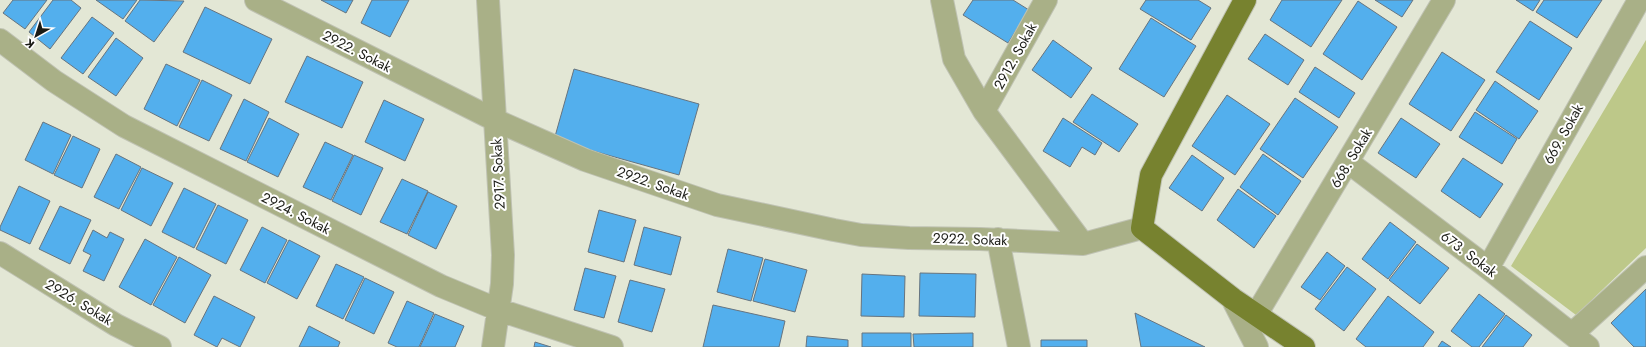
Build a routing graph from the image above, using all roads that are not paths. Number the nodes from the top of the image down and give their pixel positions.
1 (256, 0) edge
2 (488, 0) edge
3 (942, 0) edge
4 (1046, 0) edge
5 (1245, 0) edge
6 (1444, 0) edge
7 (1639, 0) edge
8 (0, 40) edge
9 (984, 111) junction
10 (495, 120) junction
11 (1348, 162) junction
12 (1142, 228) junction
13 (998, 239) junction
14 (1083, 244) junction
15 (0, 253) edge
16 (1646, 266) edge
17 (1488, 268) junction
18 (1233, 299) junction
19 (499, 310) junction
20 (1256, 315) junction
21 (1580, 341) edge
22 (160, 347) edge
23 (493, 347) edge
24 (612, 347) edge
25 (1019, 347) edge
26 (1257, 347) edge
27 (1304, 347) edge

1 - 10 street, 2922. Sokak
2 - 10 street, 2917. Sokak
3 - 9 street
4 - 9 street, 2912. Sokak
5 - 12 main road
6 - 11 street, 668. Sokak
7 - 17 street, 669. Sokak
8 - 19 street, 2924. Sokak
9 - 14 street
10 - 13 street, 2922. Sokak
10 - 19 street, 2917. Sokak
11 - 17 street, 673. Sokak
11 - 20 street, 668. Sokak
12 - 14 street, 2922. Sokak
12 - 18 main road
13 - 14 street, 2922. Sokak
13 - 25 street
15 - 22 street, 2926. Sokak
16 - 21 street
17 - 21 street, 673. Sokak
18 - 20 main road
18 - 26 street
19 - 23 street, 2917. Sokak
19 - 24 street, 2924. Sokak
20 - 27 main road

